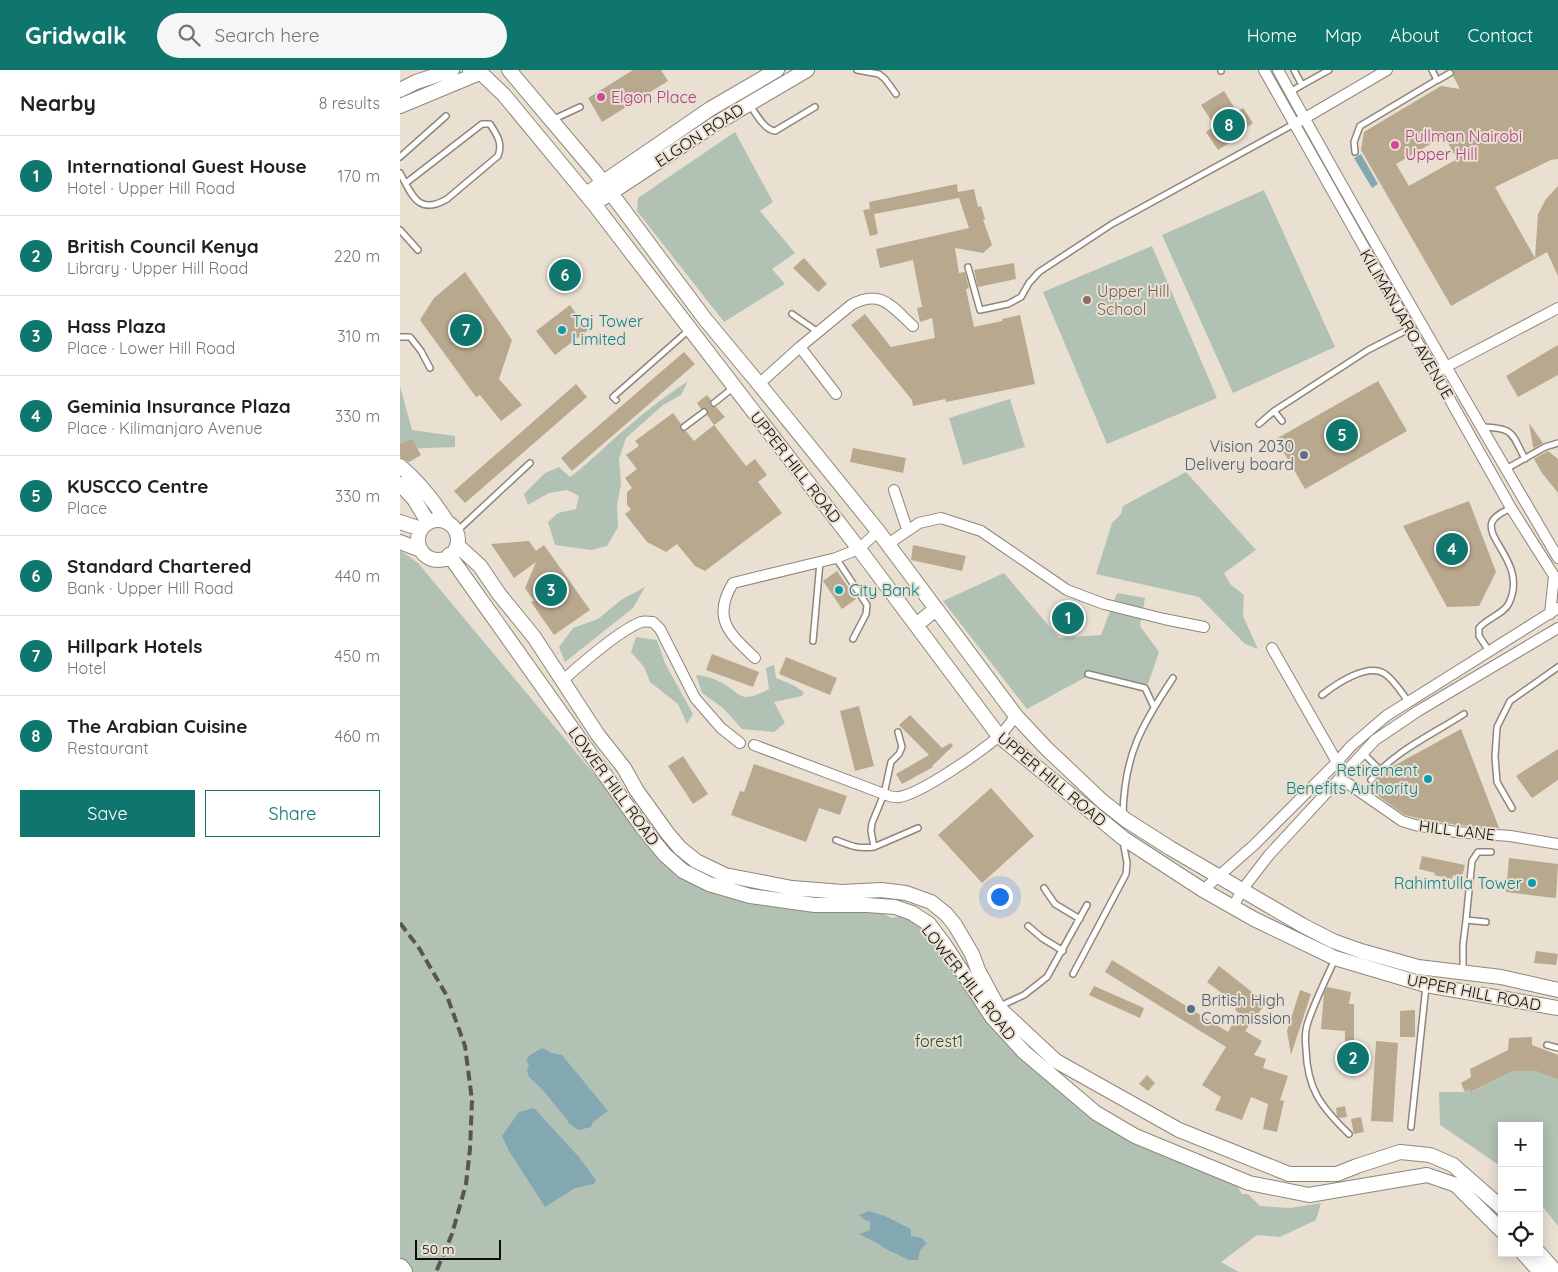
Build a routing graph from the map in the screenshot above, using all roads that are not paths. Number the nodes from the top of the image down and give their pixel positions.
1 (452, 70) edge
2 (510, 70) edge
3 (777, 70) edge
4 (807, 70) edge
5 (857, 70) edge
6 (1264, 70) edge
7 (1278, 70) edge
8 (1294, 70) edge
9 (1329, 70) edge
10 (1387, 70) edge
11 (1432, 70) edge
12 (480, 72) edge
13 (1450, 73) dead end
14 (1438, 80) junction
15 (1302, 85) junction
16 (400, 90) edge
17 (1290, 92) junction
18 (896, 94) dead end
19 (749, 104) junction
20 (400, 106) edge
21 (580, 107) dead end
22 (815, 107) dead end
23 (446, 116) dead end
24 (1305, 118) junction
25 (552, 120) junction
26 (1294, 124) junction
27 (1355, 152) dead end
28 (400, 158) edge
29 (400, 173) edge
30 (406, 183) junction
31 (607, 188) junction
32 (590, 199) junction
33 (400, 230) edge
34 (418, 250) dead end
35 (968, 267) dead end
36 (1558, 308) edge
37 (792, 314) dead end
38 (913, 326) dead end
39 (690, 329) junction
40 (1410, 329) junction
41 (818, 332) junction
42 (400, 337) edge
43 (800, 347) junction
44 (1446, 366) junction
45 (430, 368) dead end
46 (1435, 373) junction
47 (759, 384) junction
48 (734, 386) junction
49 (836, 394) dead end
50 (616, 400) dead end
51 (714, 403) dead end
52 (1274, 411) junction
53 (704, 412) dead end
54 (1282, 421) dead end
55 (1260, 424) dead end
56 (684, 427) dead end
57 (1481, 427) junction
58 (1558, 444) edge
59 (1525, 459) junction
60 (530, 463) dead end
61 (400, 466) edge
62 (1506, 469) junction
63 (400, 484) edge
64 (894, 490) dead end
65 (1511, 508) junction
66 (400, 522) edge
67 (425, 525) junction
68 (907, 529) junction
69 (878, 530) junction
70 (452, 539) junction
71 (400, 542) edge
72 (888, 544) junction
73 (859, 549) junction
74 (421, 550) junction
75 (836, 558) junction
76 (1558, 558) edge
77 (820, 562) junction
78 (1556, 579) edge
79 (936, 609) junction
80 (1554, 611) edge
81 (916, 625) junction
82 (1204, 627) dead end
83 (1558, 628) edge
84 (853, 640) dead end
85 (814, 641) dead end
86 (1272, 648) dead end
87 (1489, 651) junction
88 (755, 658) dead end
89 (1558, 667) edge
90 (1088, 674) dead end
91 (1173, 678) dead end
92 (562, 681) junction
93 (1322, 694) dead end
94 (1408, 701) junction
95 (1154, 707) junction
96 (1464, 714) dead end
97 (1016, 716) junction
98 (898, 732) dead end
99 (999, 736) junction
100 (740, 743) dead end
101 (754, 745) dead end
102 (1363, 753) junction
103 (1337, 762) junction
104 (1380, 769) junction
105 (1340, 778) junction
106 (1371, 780) dead end
107 (884, 794) junction
108 (1512, 808) dead end
109 (1126, 820) junction
110 (918, 828) dead end
111 (1123, 838) junction
112 (836, 840) dead end
113 (1558, 844) edge
114 (874, 847) junction
115 (1491, 852) dead end
116 (1220, 877) junction
117 (1044, 888) dead end
118 (1203, 890) junction
119 (1242, 890) junction
120 (1087, 905) dead end
121 (1233, 907) junction
122 (1080, 919) junction
123 (1466, 920) junction
124 (1486, 922) dead end
125 (1028, 926) dead end
126 (1063, 951) junction
127 (1335, 958) junction
128 (1463, 973) junction
129 (1073, 974) dead end
130 (1426, 985) junction
131 (1558, 990) edge
132 (998, 1007) junction
133 (1558, 1008) edge
134 (1547, 1045) dead end
135 (1558, 1048) edge
136 (1411, 1127) dead end
137 (1349, 1134) dead end
138 (1498, 1204) edge
139 (1498, 1227) edge
140 (1527, 1257) edge
141 (1543, 1257) edge
142 (400, 1268) edge
143 (403, 1272) edge
144 (1540, 1272) edge
145 (1556, 1272) edge

1 - 16 street
2 - 25 street, UPPER HILL ROAD
3 - 31 street, ELGON ROAD
4 - 19 street, ELGON ROAD
5 - 18 lane
6 - 26 street, KILIMANJARO AVENUE
7 - 17 street, KILIMANJARO AVENUE
8 - 15 lane
9 - 15 lane
10 - 24 street
11 - 14 lane
12 - 20 street
12 - 32 street, UPPER HILL ROAD
13 - 14 lane
14 - 27 lane
15 - 17 lane
17 - 24 street, KILIMANJARO AVENUE
19 - 22 lane
19 - 31 street, ELGON ROAD
21 - 25 lane
23 - 28 lane
24 - 26 street
24 - 44 street, KILIMANJARO AVENUE
25 - 31 street, UPPER HILL ROAD
26 - 35 lane
26 - 40 street, KILIMANJARO AVENUE
29 - 30 lane
30 - 30 lane
31 - 32 street, ELGON ROAD
31 - 47 street, UPPER HILL ROAD
32 - 39 street, UPPER HILL ROAD
33 - 34 lane
36 - 44 street
37 - 41 lane
38 - 41 street
39 - 48 street, UPPER HILL ROAD
39 - 50 lane
40 - 46 street, KILIMANJARO AVENUE
40 - 52 lane
41 - 43 street
42 - 45 lane
43 - 47 street
43 - 49 street
44 - 46 street
44 - 57 street, KILIMANJARO AVENUE
46 - 65 street, KILIMANJARO AVENUE
47 - 69 street, UPPER HILL ROAD
48 - 51 lane
48 - 73 street, UPPER HILL ROAD
52 - 54 lane
52 - 55 lane
53 - 56 lane
57 - 59 lane
57 - 62 street, KILIMANJARO AVENUE
58 - 59 lane
59 - 62 lane
60 - 70 lane
61 - 70 street
62 - 76 street, KILIMANJARO AVENUE
63 - 67 street
64 - 68 street
65 - 78 street, KILIMANJARO AVENUE
65 - 87 lane
66 - 67 street
67 - 70 street
67 - 74 street
68 - 72 street
68 - 82 street
69 - 72 street, UPPER HILL ROAD
69 - 73 street
70 - 74 street
70 - 92 street, LOWER HILL ROAD
70 - 139 street, LOWER HILL ROAD
71 - 74 street
72 - 79 street, UPPER HILL ROAD
73 - 75 street
73 - 81 street, UPPER HILL ROAD
75 - 77 street
75 - 84 lane
77 - 85 lane
77 - 88 street
78 - 80 street, KILIMANJARO AVENUE
79 - 81 street
79 - 97 street, UPPER HILL ROAD
80 - 87 street
81 - 99 street, UPPER HILL ROAD
83 - 102 street
86 - 103 street
87 - 94 street
89 - 108 lane
90 - 95 lane
91 - 95 lane
92 - 100 street
92 - 132 street, LOWER HILL ROAD
93 - 94 lane
94 - 103 street
95 - 109 lane
96 - 104 lane
97 - 99 street
97 - 109 street, UPPER HILL ROAD
98 - 107 lane
99 - 107 street
99 - 111 street, UPPER HILL ROAD
101 - 107 street
102 - 104 lane
102 - 105 street
103 - 116 street
104 - 106 lane
105 - 113 street, HILL LANE
105 - 119 street
107 - 114 lane
109 - 116 street, UPPER HILL ROAD
110 - 114 lane
111 - 118 street, UPPER HILL ROAD
111 - 129 lane
112 - 114 lane
115 - 123 lane
116 - 118 street
116 - 119 street, UPPER HILL ROAD
117 - 122 lane
118 - 121 street, UPPER HILL ROAD
119 - 121 street
119 - 128 street, UPPER HILL ROAD
120 - 122 lane
121 - 127 street, UPPER HILL ROAD
122 - 126 lane
123 - 124 lane
123 - 128 lane
125 - 126 lane
126 - 132 lane
127 - 130 street, UPPER HILL ROAD
127 - 137 lane
128 - 131 street, UPPER HILL ROAD
130 - 133 street, UPPER HILL ROAD
130 - 136 lane
132 - 138 street, LOWER HILL ROAD
134 - 135 lane
140 - 144 street
141 - 145 street
142 - 143 highway

